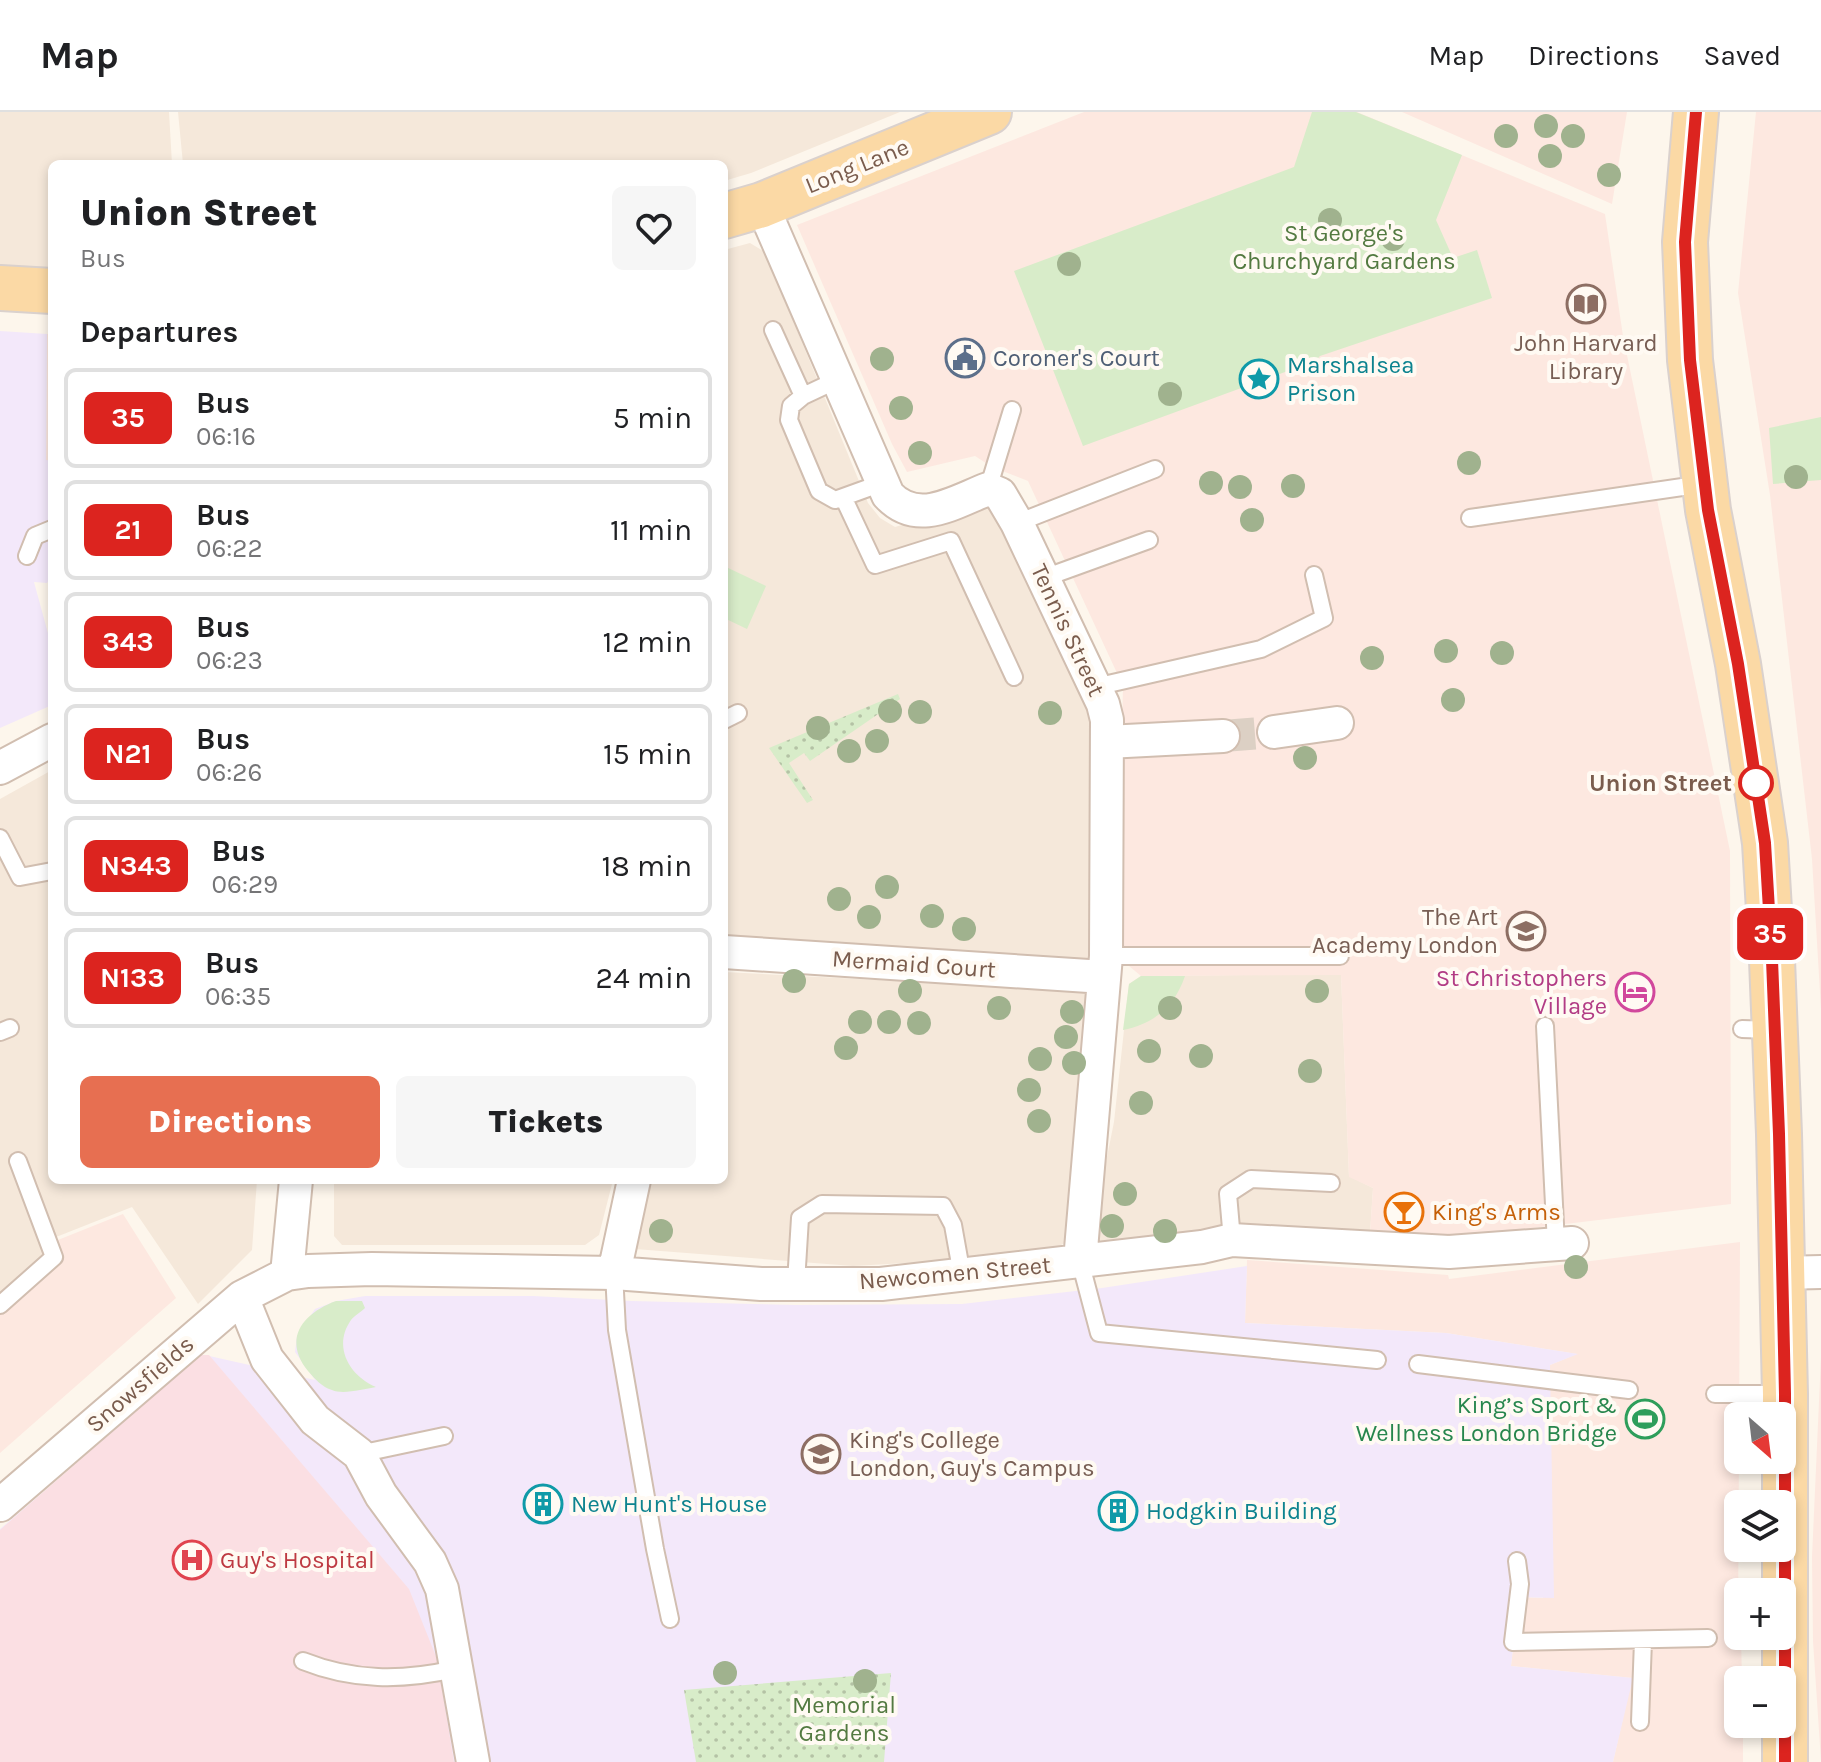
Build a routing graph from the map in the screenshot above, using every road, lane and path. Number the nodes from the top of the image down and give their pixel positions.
1 (989, 112) edge
2 (1696, 112) edge
3 (743, 210) edge
4 (0, 288) edge
5 (48, 291) edge
6 (773, 330) dead end
7 (837, 380) junction
8 (803, 396) junction
9 (1012, 410) dead end
10 (1155, 469) dead end
11 (882, 483) junction
12 (1704, 484) junction
13 (988, 489) junction
14 (844, 499) junction
15 (1470, 518) dead end
16 (1017, 523) junction
17 (48, 531) edge
18 (1149, 540) dead end
19 (27, 556) dead end
20 (1314, 575) dead end
21 (1044, 578) junction
22 (1014, 677) dead end
23 (1095, 687) junction
24 (1337, 723) dead end
25 (1274, 732) tunnel mouth
26 (1223, 736) tunnel mouth
27 (48, 742) edge
28 (1107, 742) junction
29 (0, 768) edge
30 (0, 838) edge
31 (48, 872) edge
32 (728, 952) edge
33 (1340, 956) dead end
34 (1105, 966) junction
35 (1545, 1026) dead end
36 (18, 1161) dead end
37 (1331, 1183) dead end
38 (296, 1184) edge
39 (633, 1184) edge
40 (1232, 1240) junction
41 (1564, 1243) joint
42 (1080, 1261) junction
43 (614, 1273) junction
44 (1801, 1273) edge
45 (287, 1274) junction
46 (962, 1275) junction
47 (796, 1283) junction
48 (242, 1297) junction
49 (0, 1305) edge
50 (1377, 1360) dead end
51 (1418, 1364) dead end
52 (1629, 1390) dead end
53 (1715, 1394) dead end
54 (1785, 1394) junction
55 (444, 1436) dead end
56 (359, 1454) junction
57 (0, 1505) edge
58 (1517, 1561) dead end
59 (1777, 1578) edge
60 (670, 1619) dead end
61 (1708, 1638) dead end
62 (1643, 1641) junction
63 (1775, 1650) edge
64 (303, 1661) dead end
65 (455, 1669) junction
66 (1640, 1722) dead end
67 (473, 1762) edge
68 (1785, 1762) edge

1 - 3 main road, Long Lane
2 - 12 main road
3 - 7 street
4 - 5 main road
6 - 8 lane
7 - 8 lane
7 - 11 street
8 - 14 lane
9 - 13 lane
10 - 16 lane
11 - 13 street
11 - 14 lane
12 - 15 lane
12 - 44 main road
13 - 16 street, Tennis Street
14 - 22 lane
16 - 21 street, Tennis Street
17 - 19 lane
18 - 21 lane
20 - 23 lane
21 - 23 street, Tennis Street
23 - 28 street, Tennis Street
24 - 25 street
26 - 28 street
27 - 29 street
28 - 34 street, Tennis Street
30 - 31 lane
32 - 34 street, Mermaid Court
33 - 34 lane, Mermaid Court
34 - 42 street, Tennis Street
35 - 41 lane
36 - 49 lane
37 - 40 lane
38 - 45 street
39 - 43 street
40 - 41 street, Newcomen Street
40 - 42 street, Newcomen Street
42 - 46 street, Newcomen Street
42 - 50 lane
43 - 45 street, Newcomen Street
43 - 47 street, Newcomen Street
43 - 60 lane
44 - 54 main road
45 - 48 street, Snowsfields
46 - 47 street, Newcomen Street
46 - 47 lane
48 - 56 street
48 - 57 street, Snowsfields
51 - 52 lane
53 - 54 lane
54 - 59 main road
55 - 56 lane
56 - 65 street
58 - 62 lane
61 - 62 lane
62 - 66 lane
63 - 68 main road
64 - 65 lane
65 - 67 street

